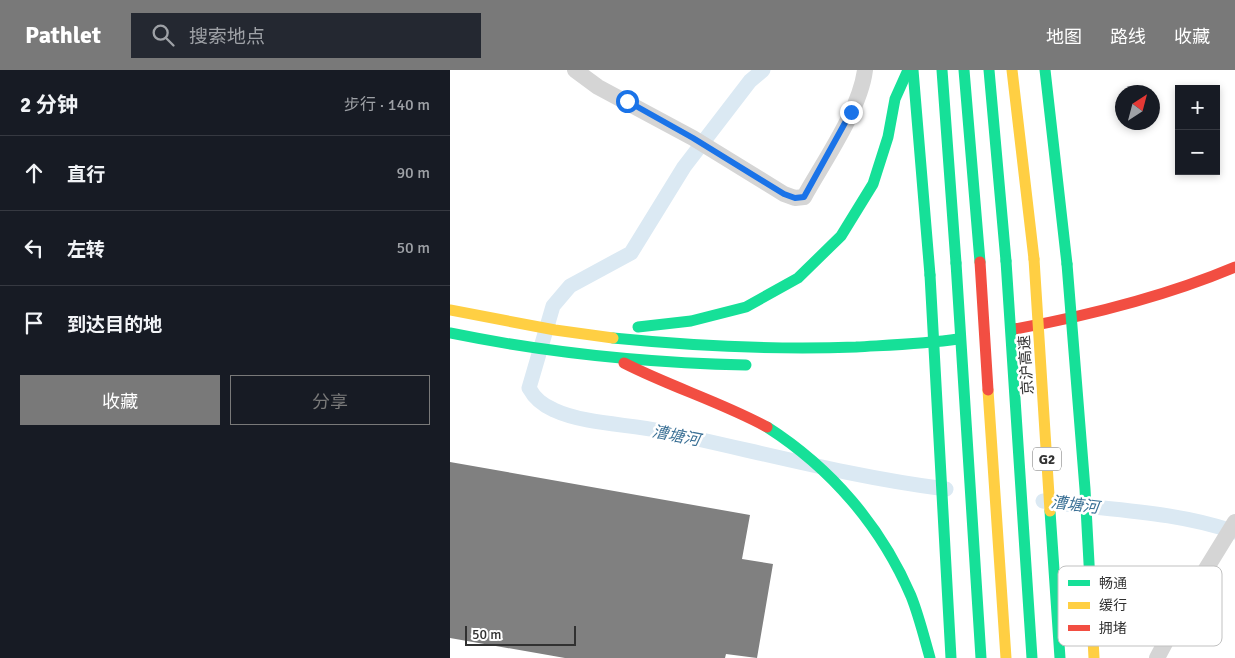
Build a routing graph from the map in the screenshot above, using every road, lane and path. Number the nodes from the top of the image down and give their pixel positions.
1 (575, 70) edge
2 (865, 70) edge
3 (908, 70) edge
4 (914, 70) edge
5 (942, 70) edge
6 (964, 70) edge
7 (989, 70) edge
8 (1012, 70) edge
9 (1046, 72) edge
10 (1235, 267) edge
11 (450, 310) edge
12 (579, 332) junction
13 (1083, 332) dead end
14 (450, 333) edge
15 (611, 357) junction
16 (921, 361) dead end
17 (758, 365) dead end
18 (1235, 522) edge
19 (1089, 566) edge
20 (1208, 566) edge
21 (1058, 627) edge
22 (1164, 646) edge
23 (930, 658) edge
24 (951, 658) edge
25 (981, 658) edge
26 (1006, 658) edge
27 (1032, 658) edge
28 (1157, 658) edge

1 - 2 street
3 - 12 highway
4 - 24 highway, bridge
5 - 25 highway, bridge
6 - 26 highway, bridge
7 - 27 highway, 京沪高速 / G2, bridge
8 - 21 highway, 京沪高速 / G2, bridge
9 - 19 highway, bridge
10 - 12 highway
11 - 12 highway
13 - 16 highway
14 - 15 highway
15 - 17 highway
15 - 23 highway
18 - 20 street
22 - 28 street

